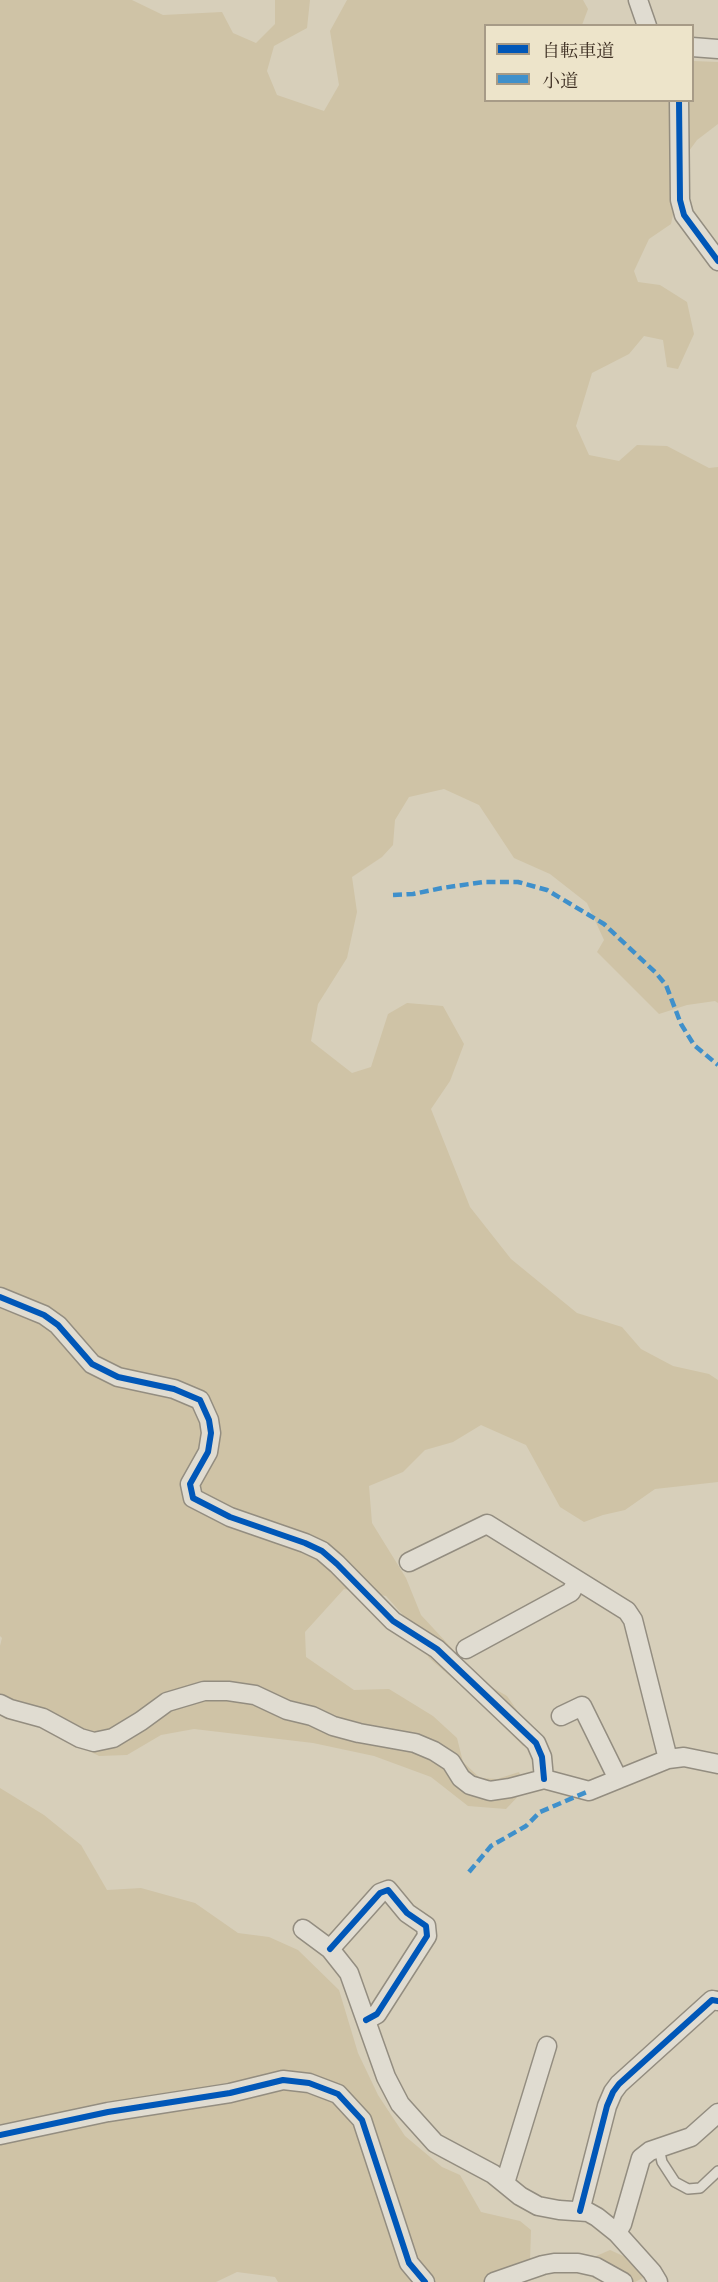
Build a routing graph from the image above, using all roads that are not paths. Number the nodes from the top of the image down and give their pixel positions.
1 (638, 0) edge
2 (646, 24) edge
3 (694, 47) edge
4 (718, 49) edge
5 (679, 102) edge
6 (718, 261) edge
7 (0, 1297) edge
8 (409, 1562) dead end
9 (577, 1581) junction
10 (466, 1649) dead end
11 (0, 1704) edge
12 (561, 1716) dead end
13 (668, 1759) junction
14 (718, 1764) edge
15 (544, 1779) junction
16 (618, 1779) junction
17 (303, 1929) dead end
18 (330, 1949) junction
19 (718, 2001) edge
20 (366, 2020) junction
21 (547, 2046) dead end
22 (718, 2113) edge
23 (0, 2135) edge
24 (659, 2148) junction
25 (718, 2170) edge
26 (505, 2183) junction
27 (580, 2211) junction
28 (617, 2233) junction
29 (525, 2276) edge
30 (425, 2282) edge
31 (494, 2282) edge
32 (622, 2282) edge
33 (657, 2282) edge

1 - 2 street
3 - 4 street
5 - 6 street
7 - 15 street
8 - 9 street
9 - 10 street
9 - 13 street
11 - 15 street
12 - 16 street
13 - 14 street
13 - 16 street
15 - 16 street
17 - 18 street
18 - 20 street
18 - 20 street
19 - 27 street
20 - 26 street
21 - 26 street
22 - 24 street
23 - 30 street
24 - 25 lane
24 - 28 street
26 - 27 street
27 - 28 street
28 - 33 street
29 - 31 street
29 - 32 street

